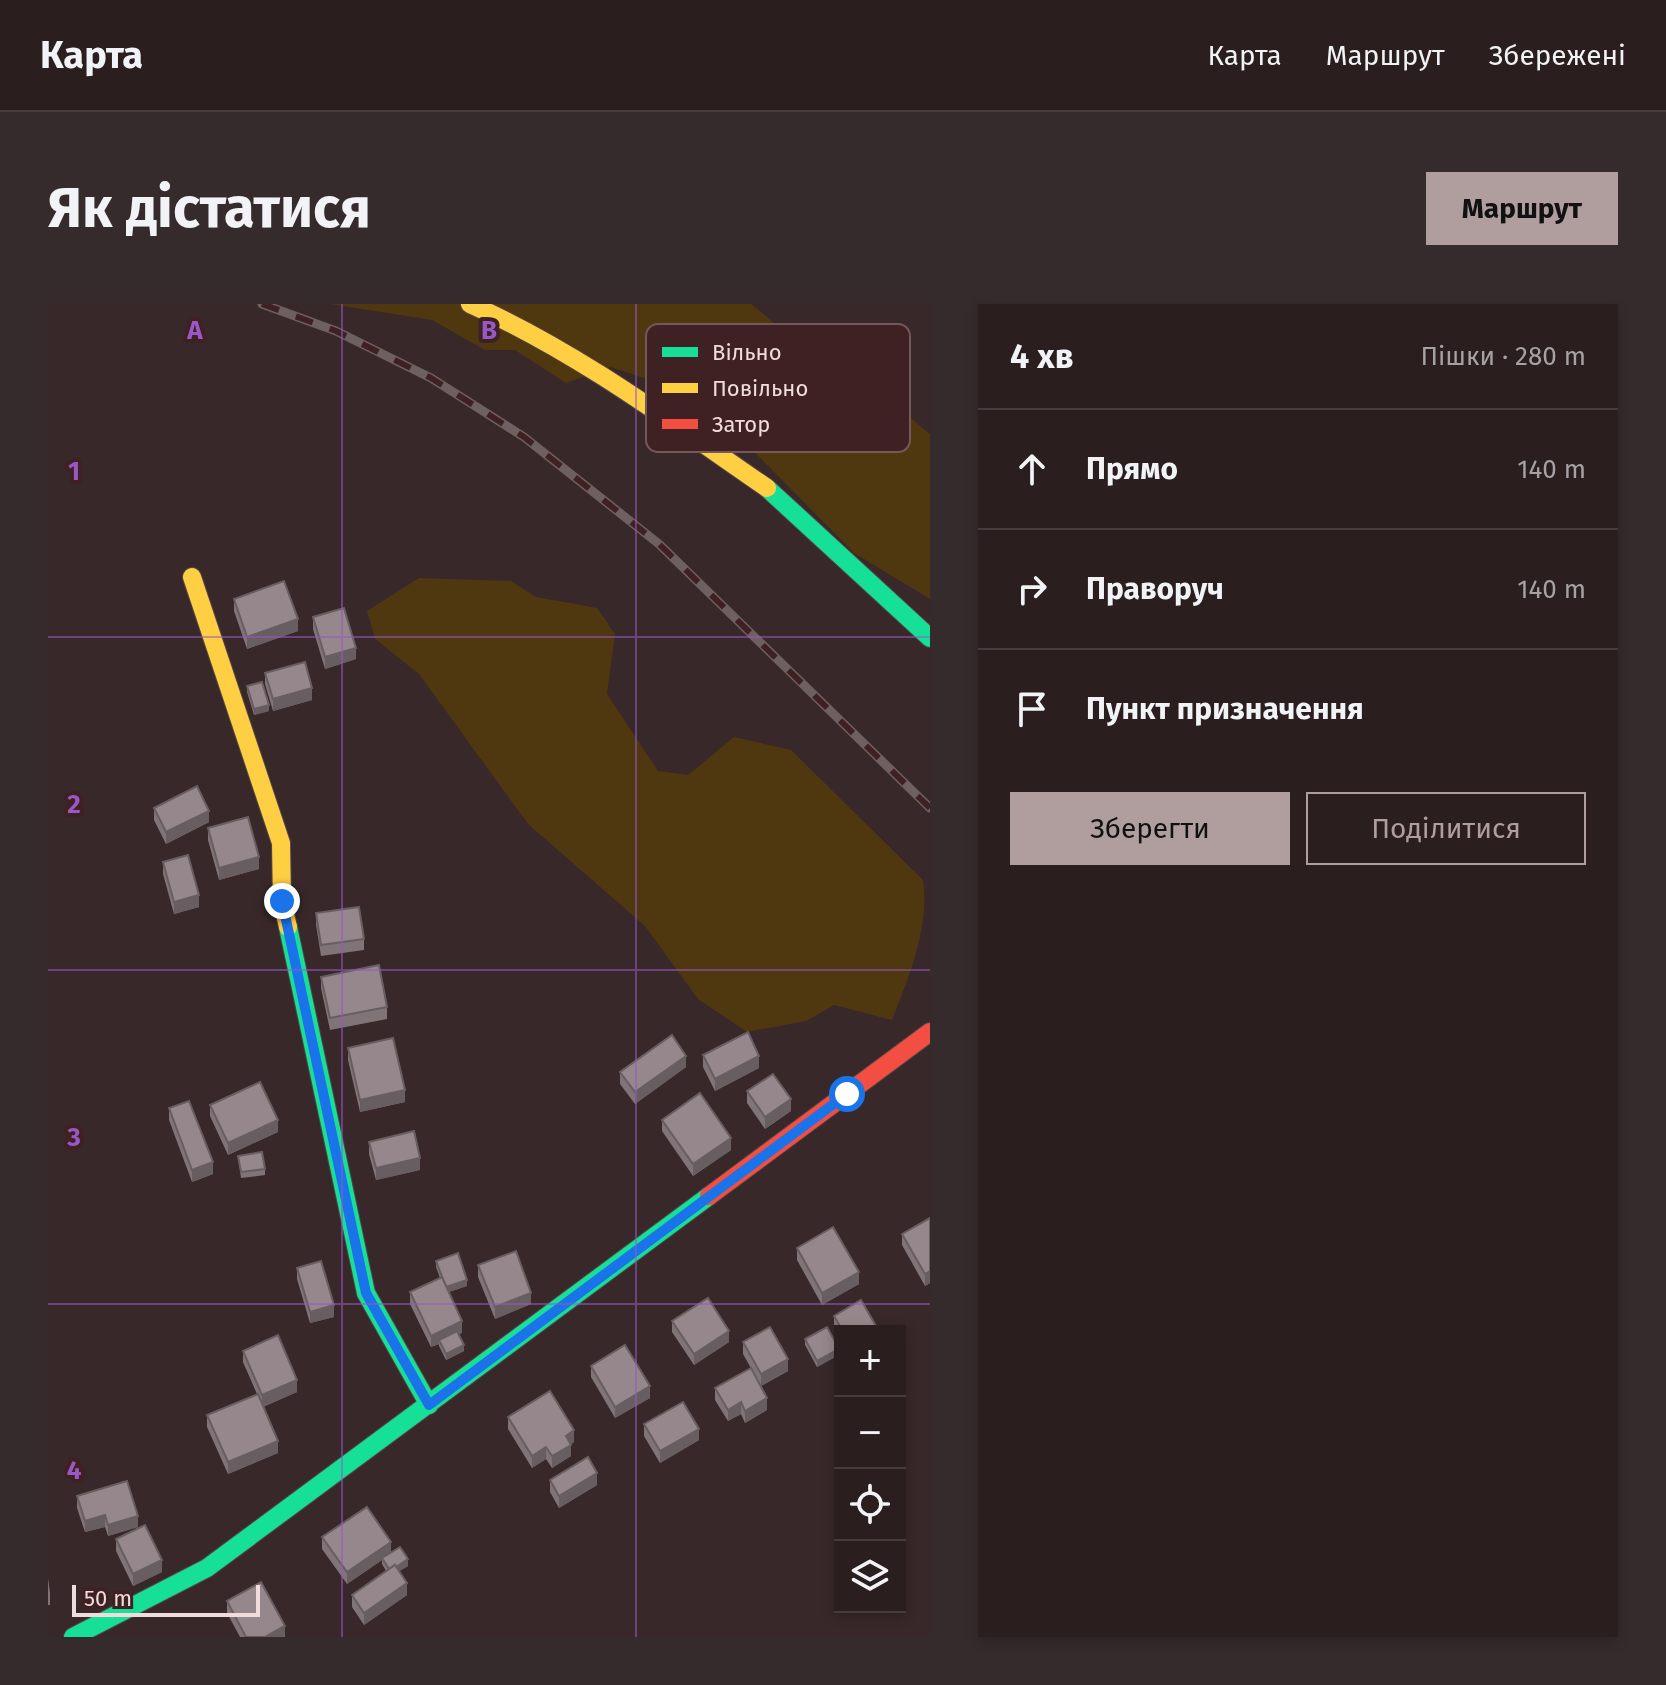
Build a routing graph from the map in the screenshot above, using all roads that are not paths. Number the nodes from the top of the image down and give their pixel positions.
1 (470, 304) edge
2 (646, 405) edge
3 (715, 452) edge
4 (192, 577) dead end
5 (930, 638) edge
6 (930, 1032) edge
7 (429, 1405) junction
8 (73, 1637) edge

1 - 2 street
3 - 5 street
4 - 7 street
6 - 7 street
7 - 8 street

